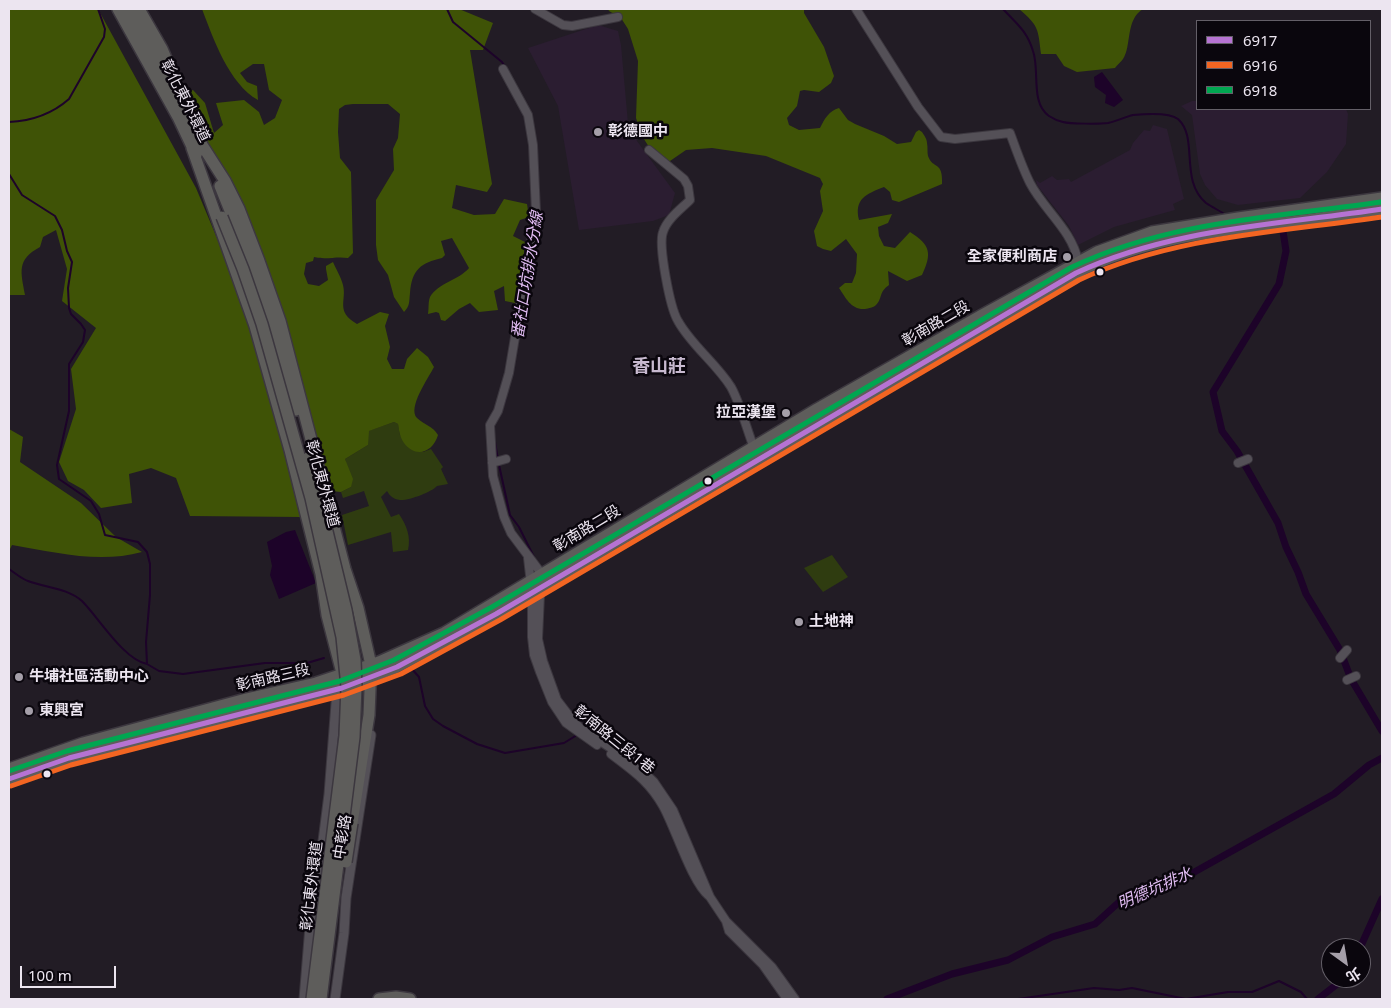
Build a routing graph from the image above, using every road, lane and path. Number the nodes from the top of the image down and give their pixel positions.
1 (111, 9) edge
2 (118, 9) edge
3 (130, 9) edge
4 (139, 9) edge
5 (535, 9) edge
6 (856, 9) edge
7 (618, 17) dead end
8 (503, 69) dead end
9 (176, 104) junction
10 (197, 146) junction
11 (649, 150) dead end
12 (1382, 198) edge
13 (1382, 209) edge
14 (1238, 223) junction
15 (1126, 247) junction
16 (1078, 261) junction
17 (1076, 273) junction
18 (985, 320) junction
19 (754, 448) junction
20 (506, 459) dead end
21 (759, 459) junction
22 (1248, 459) dead end
23 (492, 463) junction
24 (1238, 463) dead end
25 (528, 557) junction
26 (541, 573) junction
27 (530, 580) junction
28 (536, 590) junction
29 (1347, 650) dead end
30 (1340, 658) dead end
31 (371, 665) junction
32 (342, 675) junction
33 (1356, 676) dead end
34 (371, 679) junction
35 (1347, 680) dead end
36 (342, 688) junction
37 (9, 768) edge
38 (9, 779) edge
39 (316, 896) junction
40 (710, 897) junction
41 (346, 898) junction
42 (726, 920) junction
43 (310, 926) junction
44 (344, 934) junction
45 (324, 947) junction
46 (304, 999) edge
47 (312, 999) edge
48 (321, 999) edge
49 (335, 999) edge
50 (379, 999) edge
51 (410, 999) edge
52 (787, 999) edge
53 (795, 999) edge

1 - 9 main road
2 - 9 main road, 彰化東外環道
3 - 9 main road, 彰化東外環道
4 - 9 main road
5 - 7 street
6 - 16 street
8 - 23 street
9 - 10 main road, 彰化東外環道
10 - 31 main road
10 - 32 main road
10 - 45 main road, 彰化東外環道, bridge
11 - 19 street
12 - 14 main road, 彰南路二段
13 - 14 main road, 彰南路二段
14 - 15 main road, 彰南路二段
15 - 16 main road, 彰南路二段
15 - 17 main road, 彰南路二段
16 - 17 main road
16 - 18 main road, 彰南路二段
17 - 18 main road, 彰南路二段
18 - 19 main road, 彰南路二段
18 - 21 main road, 彰南路二段
19 - 21 main road
19 - 26 main road, 彰南路二段
20 - 23 street
21 - 28 main road, 彰南路二段
22 - 24 street
23 - 25 street
25 - 26 street
25 - 27 street
26 - 27 main road, 彰南路二段
26 - 28 street
27 - 28 street
27 - 31 main road, 彰南路三段
28 - 34 main road, 彰南路三段
28 - 40 street, 彰南路三段1巷
28 - 40 street, 彰南路三段1巷
29 - 30 street
31 - 32 main road, 彰南路三段
31 - 34 main road
32 - 36 main road
32 - 37 main road, 彰南路三段
33 - 35 street
34 - 36 main road, 彰南路三段
34 - 41 street, 中彰路
34 - 45 main road, bridge
36 - 38 main road, 彰南路三段
36 - 39 street, 中彰路
36 - 45 main road, bridge
39 - 41 street
39 - 43 street, 中彰路
40 - 42 street, 彰南路三段1巷
41 - 44 street, 中彰路
42 - 52 street, 彰南路三段1巷
42 - 53 street, 彰南路三段1巷
43 - 44 street
43 - 46 street, 中彰路
44 - 49 street, 中彰路
45 - 47 main road, 彰化東外環道, bridge
45 - 48 main road, 彰化東外環道, bridge
50 - 51 main road

